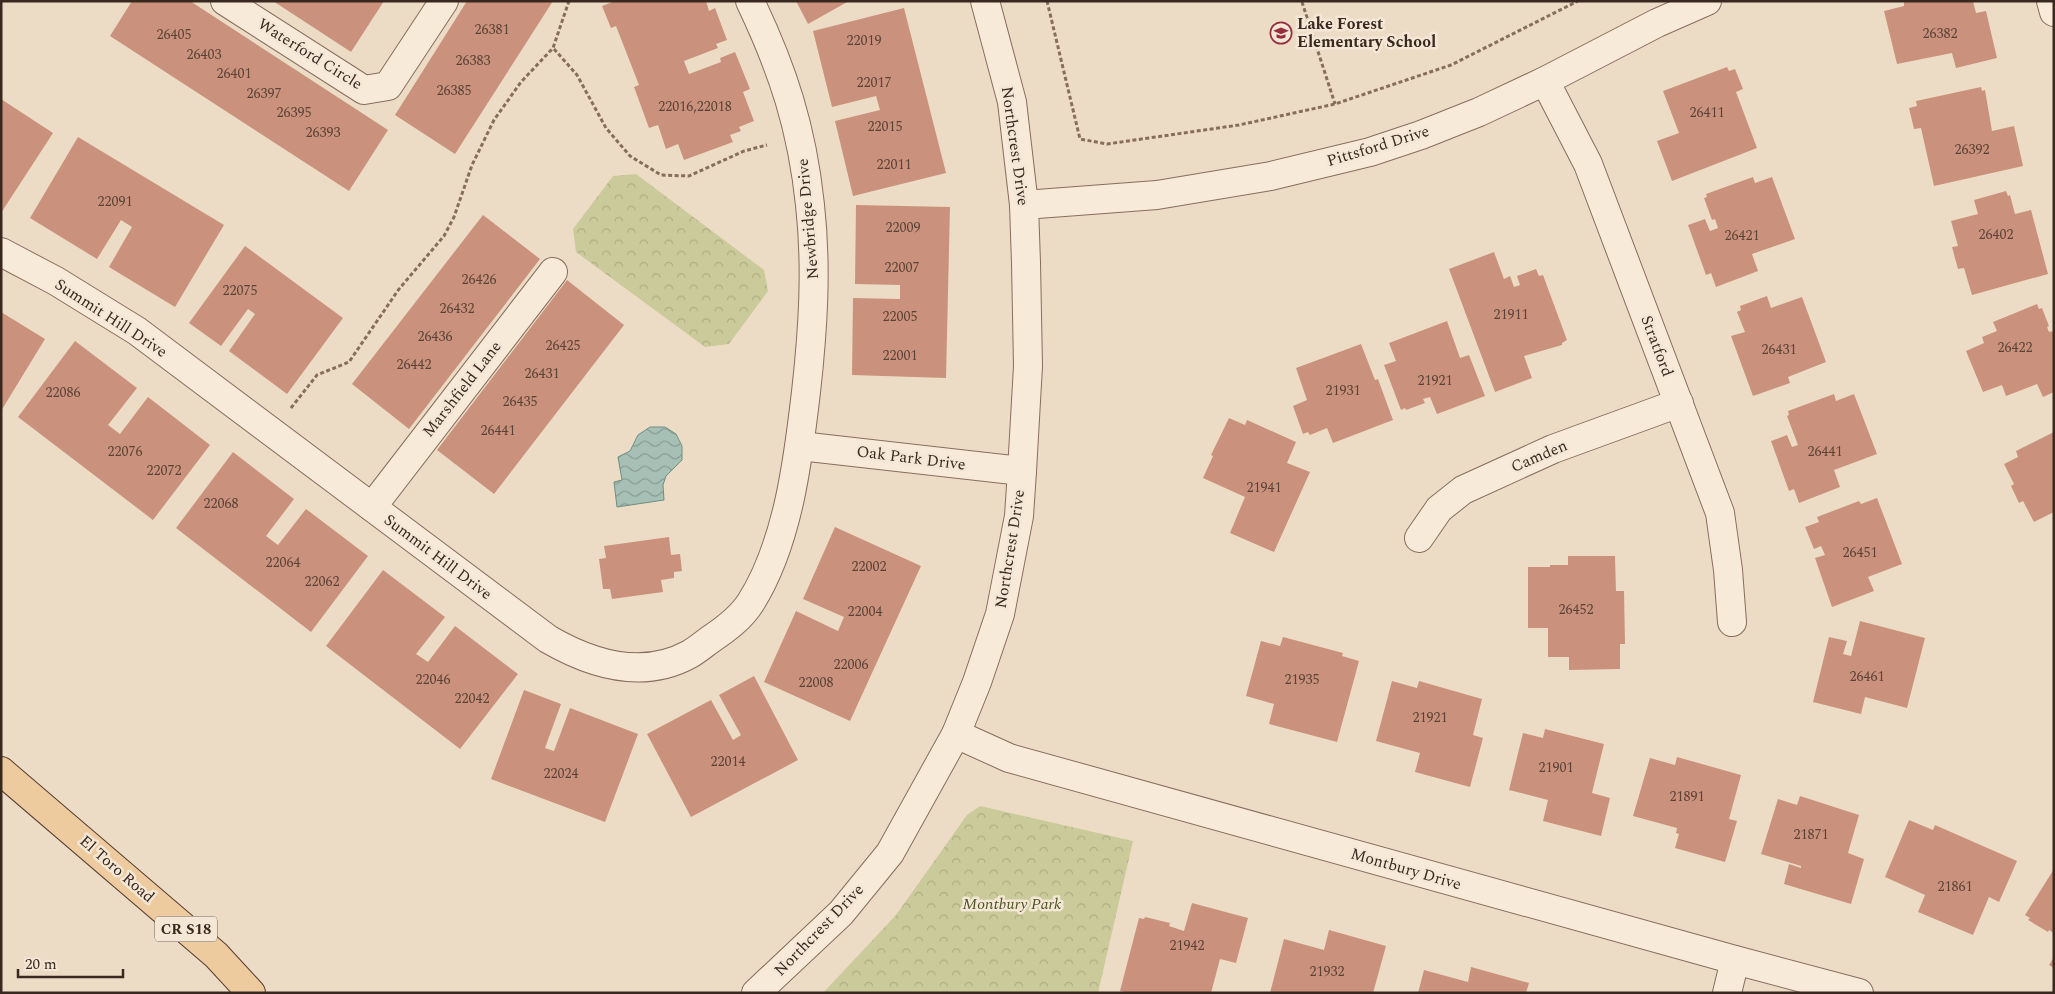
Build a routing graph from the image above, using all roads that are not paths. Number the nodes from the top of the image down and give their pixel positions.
1 (225, 1) edge
2 (444, 1) edge
3 (750, 1) edge
4 (985, 1) edge
5 (1706, 1) edge
6 (2051, 1) edge
7 (2054, 12) edge
8 (1545, 82) junction
9 (1024, 205) junction
10 (1, 252) edge
11 (553, 272) dead end
12 (1679, 404) junction
13 (800, 446) junction
14 (1022, 471) junction
15 (372, 507) junction
16 (1419, 538) dead end
17 (1732, 622) dead end
18 (956, 734) junction
19 (1, 771) edge
20 (1735, 960) junction
21 (251, 993) edge
22 (756, 993) edge
23 (1727, 993) edge
24 (1859, 993) edge

1 - 2 street, Waterford Circle
3 - 13 street, Newbridge Drive
4 - 9 street, Northcrest Drive
5 - 8 street, Pittsford Drive
6 - 7 street
8 - 9 street, Pittsford Drive
8 - 12 street, Stratford
9 - 14 street, Northcrest Drive
10 - 15 street, Summit Hill Drive
11 - 15 street, Marshfield Lane
12 - 16 street, Camden
12 - 17 street, Stratford
13 - 14 street, Oak Park Drive
13 - 15 street, Summit Hill Drive
14 - 18 street, Northcrest Drive
18 - 20 street, Montbury Drive
18 - 22 street, Northcrest Drive
19 - 21 main road, El Toro Road / CR S18
20 - 23 street
20 - 24 street, Montbury Drive

